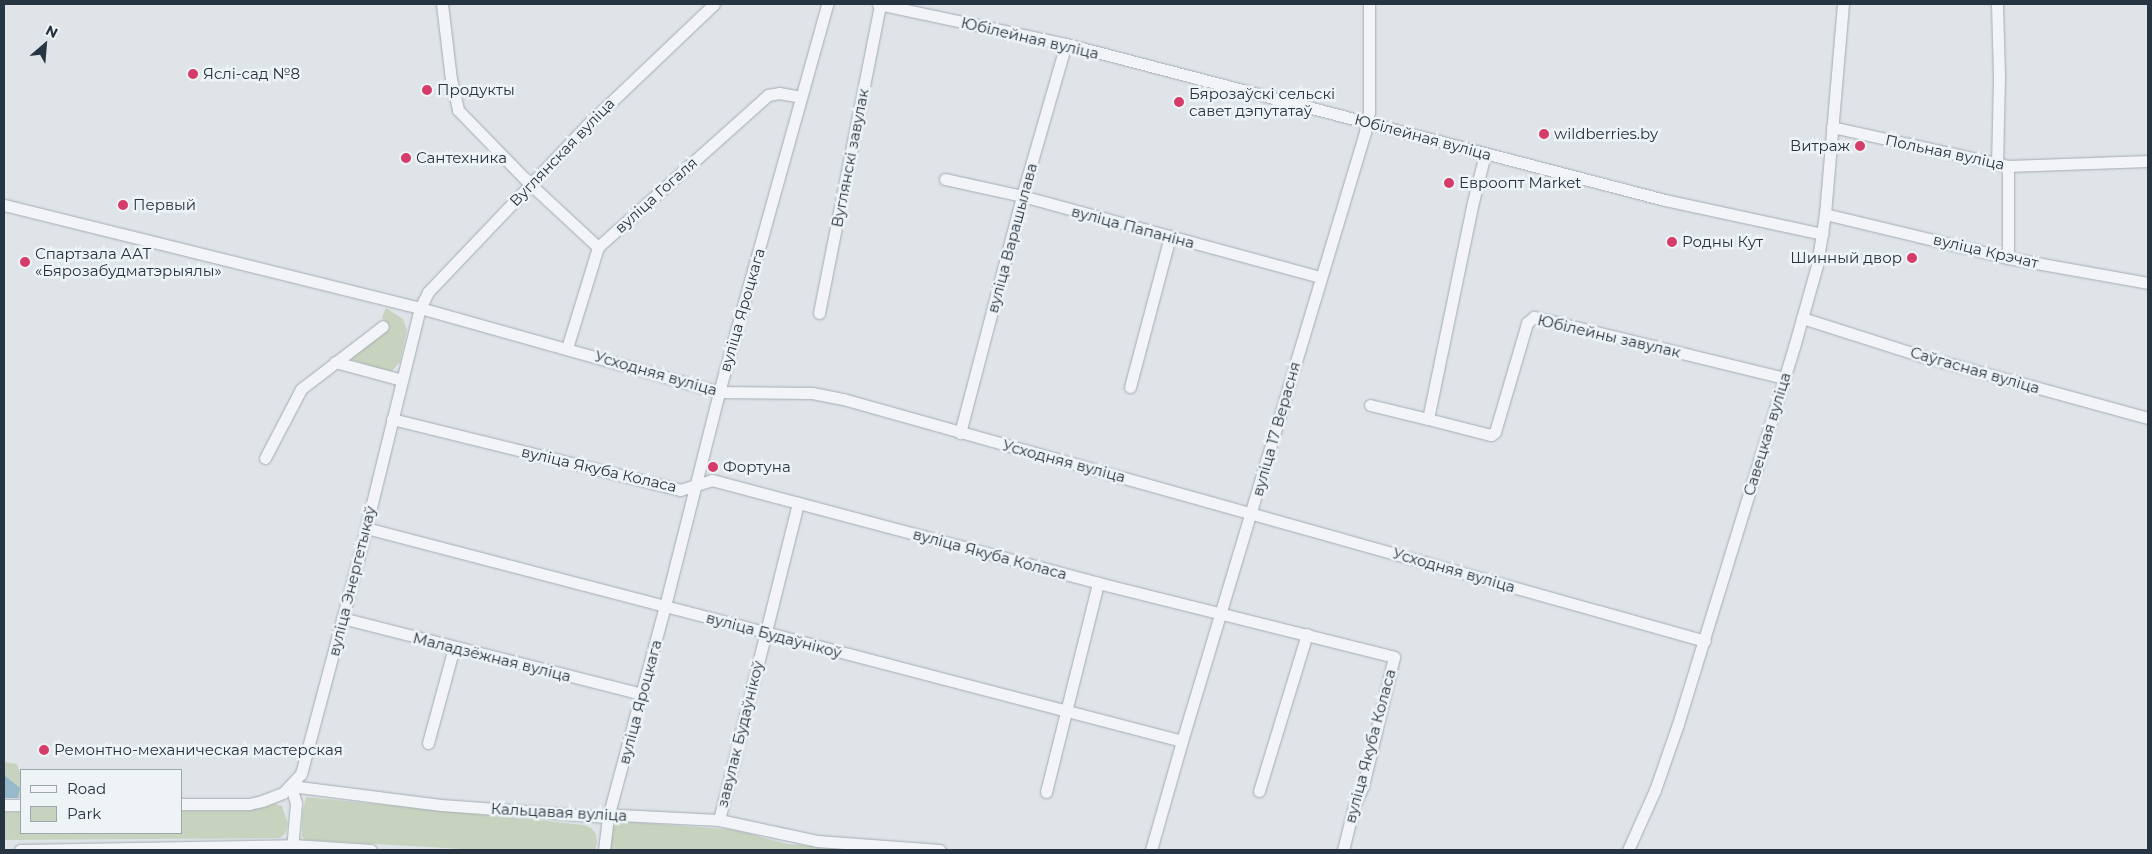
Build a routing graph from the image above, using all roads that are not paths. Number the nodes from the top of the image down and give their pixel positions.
1 (442, 4) edge
2 (714, 4) edge
3 (828, 4) edge
4 (880, 4) edge
5 (1369, 4) edge
6 (1843, 4) edge
7 (1997, 4) edge
8 (1066, 44) junction
9 (801, 97) junction
10 (1367, 122) junction
11 (1832, 127) junction
12 (1485, 154) junction
13 (2148, 161) edge
14 (2002, 165) junction
15 (946, 179) dead end
16 (530, 184) junction
17 (1022, 196) junction
18 (4, 205) edge
19 (1825, 214) junction
20 (1822, 234) junction
21 (1170, 237) junction
22 (598, 248) junction
23 (2008, 258) junction
24 (1320, 277) junction
25 (2148, 283) edge
26 (420, 308) junction
27 (819, 313) dead end
28 (1802, 318) junction
29 (383, 326) dead end
30 (567, 348) junction
31 (335, 362) junction
32 (1785, 378) junction
33 (402, 380) junction
34 (1130, 387) dead end
35 (719, 392) junction
36 (1370, 405) dead end
37 (2148, 418) edge
38 (392, 419) junction
39 (1428, 419) junction
40 (960, 433) junction
41 (265, 458) dead end
42 (695, 485) junction
43 (798, 503) junction
44 (1252, 513) junction
45 (366, 528) junction
46 (1098, 583) junction
47 (665, 606) junction
48 (1221, 612) junction
49 (342, 618) junction
50 (764, 633) junction
51 (1307, 634) junction
52 (1705, 641) junction
53 (454, 647) junction
54 (642, 694) junction
55 (1066, 712) junction
56 (1182, 741) junction
57 (428, 743) dead end
58 (291, 786) junction
59 (1259, 791) dead end
60 (1046, 792) dead end
61 (182, 804) edge
62 (4, 805) edge
63 (20, 805) edge
64 (608, 817) junction
65 (719, 820) junction
66 (292, 848) edge
67 (157, 849) edge
68 (22, 850) edge
69 (371, 850) edge
70 (604, 850) edge
71 (940, 850) edge
72 (1152, 850) edge
73 (1343, 850) edge
74 (1628, 850) edge

1 - 16 street
2 - 16 street, Вуглянская вуліца
3 - 9 street, вуліца Яроцкага
4 - 8 street, Юбілейная вуліца
4 - 27 street, Вуглянскі завулак
5 - 10 street, вуліца 17 Верасня
6 - 11 street, Савецкая вуліца
7 - 14 street
8 - 10 street, Юбілейная вуліца
8 - 17 street, вуліца Варашылава
9 - 22 street, вуліца Гогаля
9 - 35 street, вуліца Яроцкага
10 - 12 street, Юбілейная вуліца
10 - 24 street, вуліца 17 Верасня
11 - 14 street, Польная вуліца
11 - 19 street, Савецкая вуліца
12 - 20 street, Юбілейная вуліца
12 - 39 street
13 - 14 street, Польная вуліца
14 - 23 street
15 - 17 street, вуліца Папаніна
16 - 22 street
16 - 26 street, Вуглянская вуліца
17 - 21 street, вуліца Папаніна
17 - 40 street, вуліца Варашылава
18 - 26 street, Усходняя вуліца
19 - 20 street, Савецкая вуліца
19 - 23 street, вуліца Крэчат
20 - 28 street, Савецкая вуліца
21 - 24 street, вуліца Папаніна
21 - 34 street
22 - 30 street
23 - 25 street, вуліца Крэчат
24 - 44 street, вуліца 17 Верасня
26 - 30 street, Усходняя вуліца
26 - 33 street, вуліца Энергетыкаў
28 - 32 street, Савецкая вуліца
28 - 37 street, Саўгасная вуліца
29 - 31 street
30 - 35 street, Усходняя вуліца
31 - 33 street
31 - 41 street
32 - 39 street, Юбілейны завулак
32 - 52 street, Савецкая вуліца
33 - 38 street, вуліца Энергетыкаў
35 - 40 street, Усходняя вуліца
35 - 42 street, вуліца Яроцкага
36 - 39 street, Юбілейны завулак
38 - 42 street, вуліца Якуба Коласа
38 - 45 street, вуліца Энергетыкаў
40 - 44 street, Усходняя вуліца
42 - 43 street, вуліца Якуба Коласа
42 - 47 street, вуліца Яроцкага
43 - 46 street, вуліца Якуба Коласа
43 - 50 street, завулак Будаўнікоў
44 - 48 street, вуліца 17 Верасня
44 - 52 street, Усходняя вуліца
45 - 47 street, вуліца Будаўнікоў
45 - 49 street, вуліца Энергетыкаў
46 - 48 street, вуліца Якуба Коласа
46 - 55 street
47 - 50 street, вуліца Будаўнікоў
47 - 54 street, вуліца Яроцкага
48 - 51 street, вуліца Якуба Коласа
48 - 56 street, вуліца 17 Верасня
49 - 53 street, Маладзёжная вуліца
49 - 58 street, вуліца Энергетыкаў
50 - 55 street, вуліца Будаўнікоў
50 - 65 street, завулак Будаўнікоў
51 - 59 street
51 - 73 street, вуліца Якуба Коласа
52 - 74 street, Савецкая вуліца
53 - 54 street, Маладзёжная вуліца
53 - 57 street
54 - 64 street, вуліца Яроцкага
55 - 56 street, вуліца Будаўнікоў
55 - 60 street
56 - 72 street, вуліца 17 Верасня
58 - 61 street
58 - 64 street, Кальцавая вуліца
58 - 66 street
62 - 63 street
64 - 65 street, Кальцавая вуліца
64 - 70 street, вуліца Яроцкага
65 - 71 street, Кальцавая вуліца
66 - 67 street
66 - 69 street
67 - 68 street

